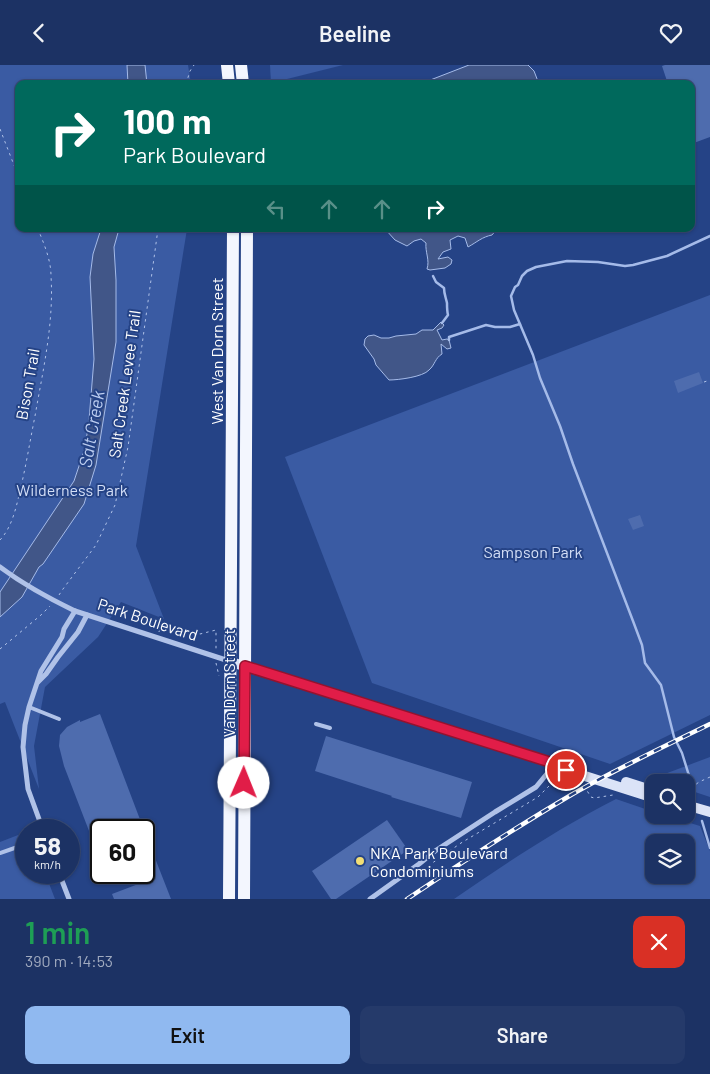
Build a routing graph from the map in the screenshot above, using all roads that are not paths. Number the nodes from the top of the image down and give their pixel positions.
1 (241, 66) edge
2 (227, 67) edge
3 (229, 80) edge
4 (243, 80) edge
5 (233, 232) edge
6 (247, 232) edge
7 (245, 467) joint
8 (232, 473) joint
9 (0, 567) edge
10 (75, 611) junction
11 (86, 615) junction
12 (231, 662) junction
13 (245, 666) junction
14 (38, 683) junction
15 (29, 707) junction
16 (59, 719) dead end
17 (316, 724) dead end
18 (330, 728) dead end
19 (556, 764) junction
20 (645, 788) edge
21 (645, 795) edge
22 (695, 808) edge
23 (710, 812) edge
24 (39, 819) edge
25 (15, 848) edge
26 (0, 853) edge
27 (63, 884) edge
28 (69, 899) edge
29 (229, 899) edge
30 (244, 899) edge
31 (370, 899) edge

1 - 4 main road
2 - 3 main road
5 - 8 main road, West Van Dorn Street
6 - 7 main road, West Van Dorn Street
7 - 13 main road, Van Dorn Street
8 - 12 main road, Van Dorn Street
9 - 10 street
10 - 11 street, Park Boulevard
10 - 14 street
11 - 12 street, Park Boulevard
11 - 14 street
12 - 13 main road, Park Boulevard
12 - 29 main road, Van Dorn Street
13 - 19 main road, Park Boulevard
13 - 30 main road, Van Dorn Street
14 - 15 street
15 - 16 lane
15 - 24 street
17 - 18 lane
19 - 20 main road, Park Boulevard
19 - 21 main road, Park Boulevard
19 - 31 street
22 - 23 main road
25 - 26 lane
27 - 28 street

